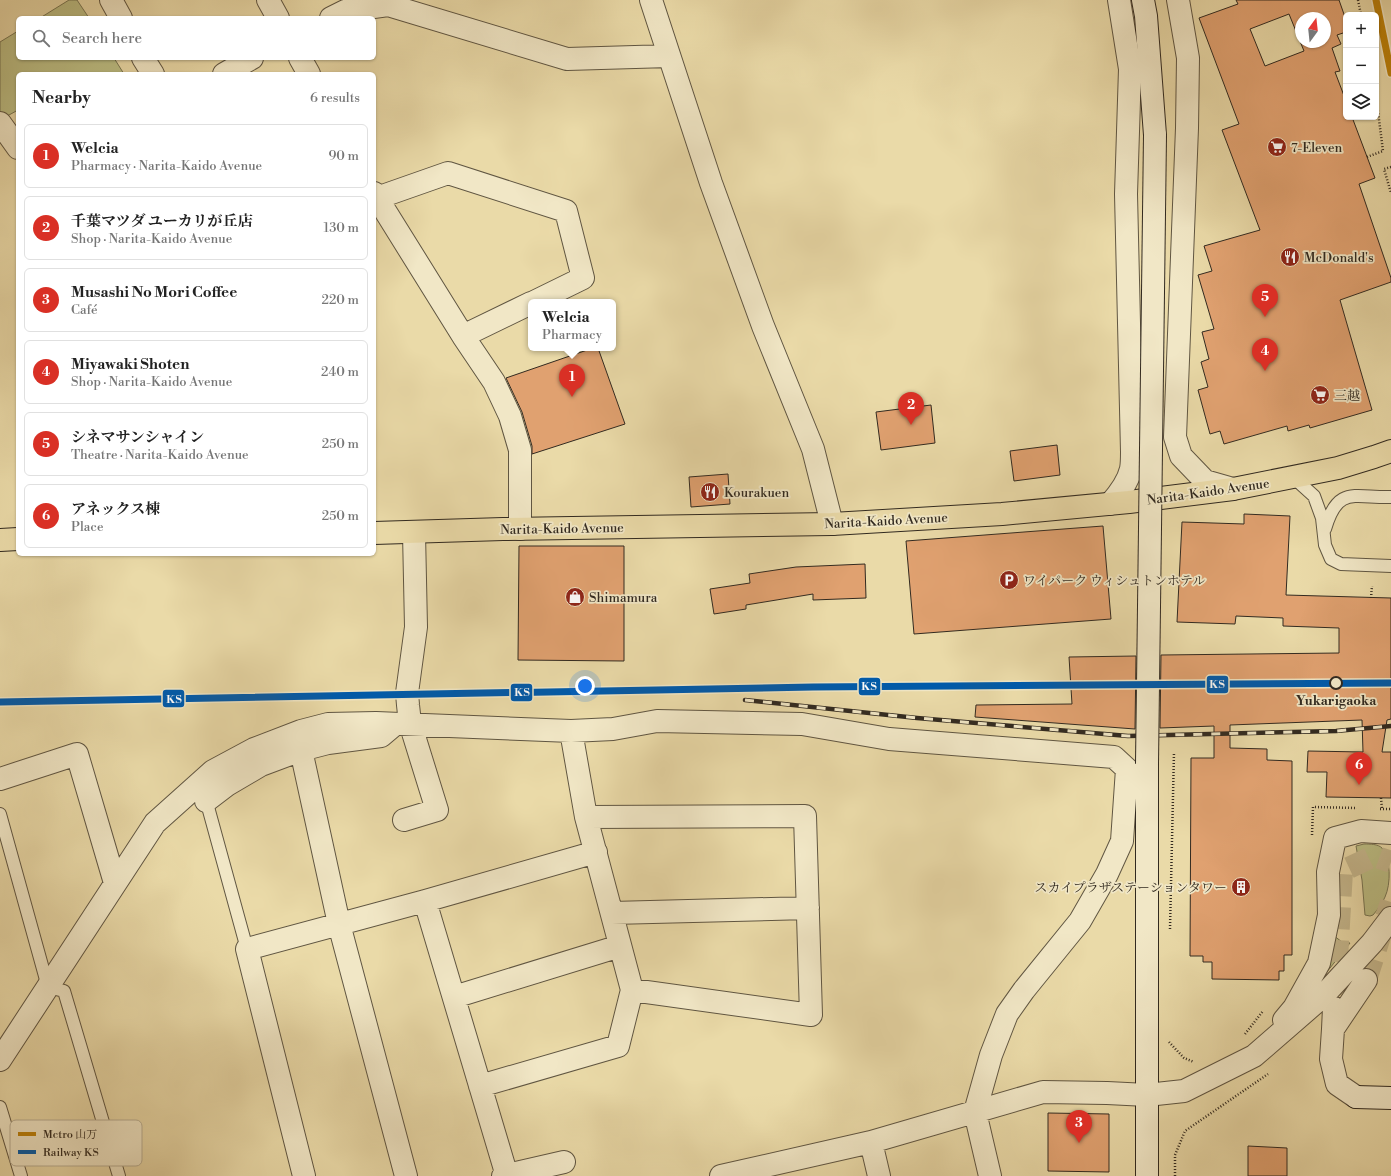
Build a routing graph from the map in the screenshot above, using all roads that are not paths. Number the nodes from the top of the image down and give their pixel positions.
1 (111, 0) edge
2 (268, 0) edge
3 (651, 0) edge
4 (1118, 0) edge
5 (1143, 0) edge
6 (1178, 0) edge
7 (416, 6) edge
8 (120, 16) edge
9 (277, 16) edge
10 (335, 16) edge
11 (669, 56) junction
12 (145, 60) edge
13 (248, 60) edge
14 (301, 60) edge
15 (152, 72) edge
16 (228, 72) edge
17 (308, 72) edge
18 (0, 123) edge
19 (16, 145) edge
20 (376, 197) edge
21 (376, 199) edge
22 (540, 299) edge
23 (528, 305) edge
24 (463, 336) junction
25 (1391, 450) edge
26 (1293, 477) junction
27 (1233, 489) junction
28 (1391, 497) edge
29 (1110, 504) junction
30 (832, 524) junction
31 (520, 529) junction
32 (1324, 532) junction
33 (414, 533) junction
34 (376, 534) edge
35 (0, 540) edge
36 (16, 540) edge
37 (1391, 566) edge
38 (402, 724) junction
39 (571, 731) junction
40 (301, 750) junction
41 (0, 779) edge
42 (203, 791) junction
43 (0, 814) edge
44 (586, 817) junction
45 (404, 820) dead end
46 (1391, 833) edge
47 (596, 852) junction
48 (115, 884) junction
49 (426, 901) junction
50 (808, 908) junction
51 (612, 913) junction
52 (1391, 918) edge
53 (340, 924) junction
54 (620, 946) junction
55 (247, 949) junction
56 (1366, 980) tunnel mouth
57 (48, 987) junction
58 (632, 990) junction
59 (454, 997) junction
60 (1254, 1056) junction
61 (0, 1060) edge
62 (480, 1086) junction
63 (1148, 1095) junction
64 (1391, 1098) edge
65 (0, 1107) edge
66 (975, 1112) junction
67 (102, 1120) edge
68 (10, 1140) edge
69 (871, 1142) junction
70 (564, 1162) dead end
71 (18, 1166) edge
72 (116, 1166) edge
73 (21, 1176) edge
74 (119, 1176) edge
75 (304, 1176) edge
76 (406, 1176) edge
77 (506, 1176) edge
78 (720, 1176) edge
79 (879, 1176) edge
80 (990, 1176) edge
81 (1148, 1176) edge

1 - 8 street
2 - 9 street
3 - 11 street
4 - 29 street
5 - 63 street, bridge
6 - 27 street
7 - 10 street
7 - 11 street
11 - 30 street
12 - 15 street
13 - 16 street
14 - 17 street
18 - 19 street
20 - 22 street
21 - 24 street
23 - 24 street
24 - 31 street
25 - 26 highway, Narita-Kaido Avenue
26 - 27 highway, Narita-Kaido Avenue
26 - 32 lane
27 - 29 highway, Narita-Kaido Avenue
28 - 32 lane
29 - 30 highway, Narita-Kaido Avenue
30 - 31 highway, Narita-Kaido Avenue
31 - 33 highway, Narita-Kaido Avenue
32 - 37 lane
33 - 34 highway, Narita-Kaido Avenue
33 - 38 street
35 - 36 highway
38 - 39 street
38 - 40 street
38 - 42 street
38 - 45 street
39 - 44 street
39 - 66 street
40 - 42 street
40 - 53 street
41 - 48 street
42 - 48 street
42 - 55 lane
43 - 57 lane
44 - 47 street
44 - 50 street
46 - 60 street
47 - 49 street
47 - 51 street
48 - 57 street
49 - 53 street
49 - 59 street
50 - 51 street
50 - 58 street
51 - 54 street
52 - 60 street
53 - 55 street
53 - 76 street
54 - 58 street
54 - 59 street
55 - 75 street
56 - 64 street
57 - 61 street
57 - 67 lane
58 - 62 street
59 - 62 street
60 - 63 street
62 - 77 street
63 - 66 street
63 - 81 street
65 - 68 lane
66 - 69 street
66 - 80 street
69 - 78 street
69 - 79 street
70 - 77 street
71 - 73 lane
72 - 74 lane

